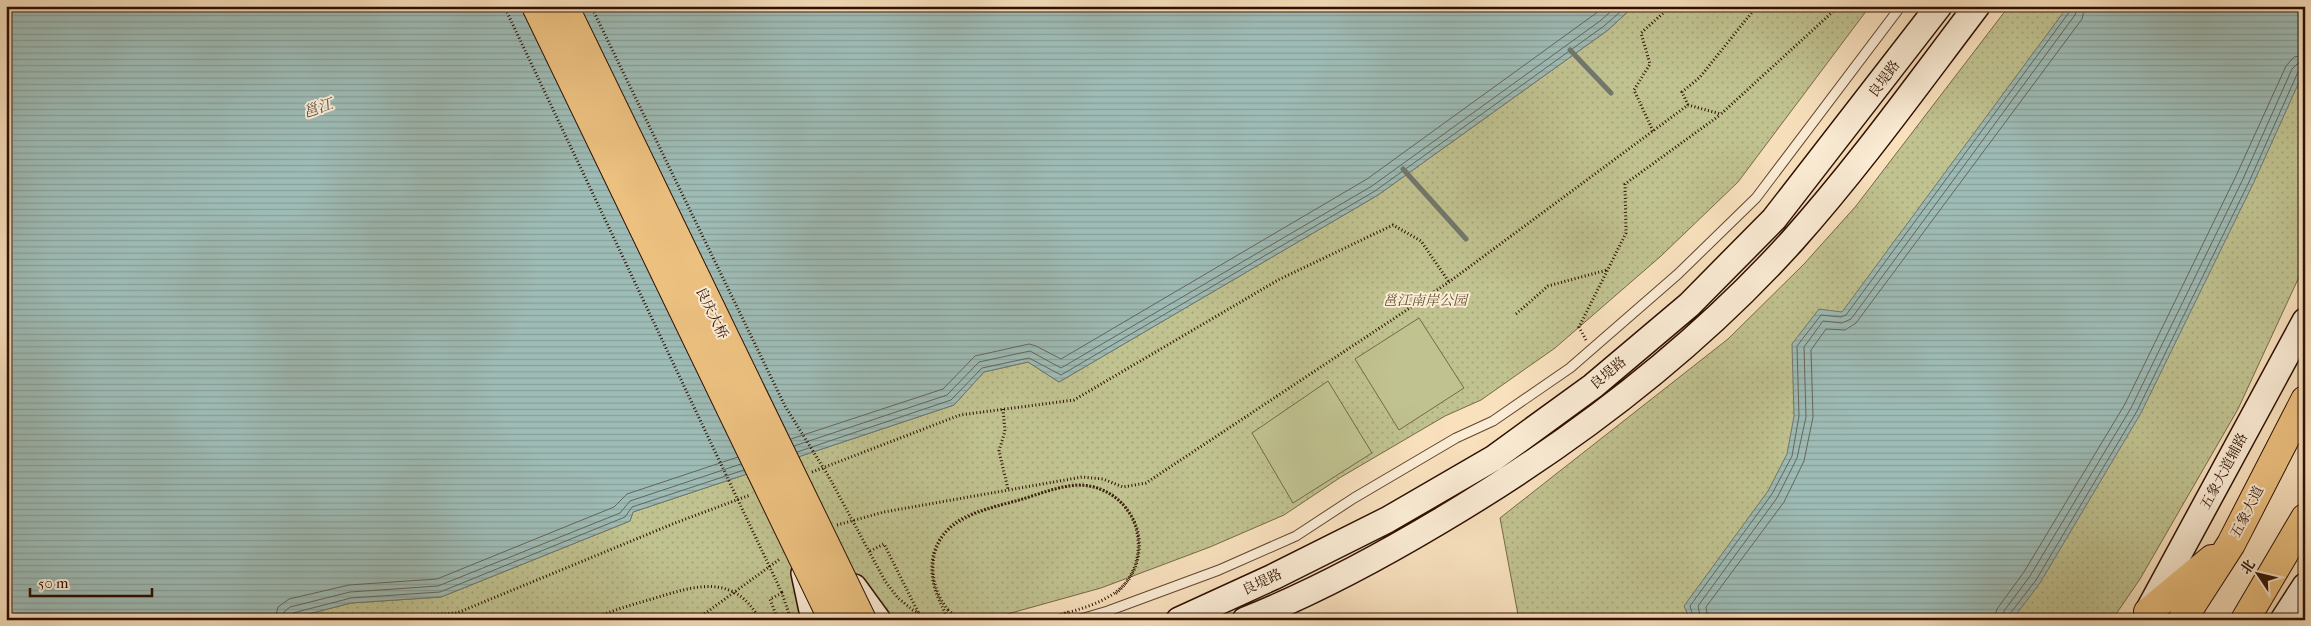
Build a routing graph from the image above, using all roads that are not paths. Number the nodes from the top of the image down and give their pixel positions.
1 (536, 6) edge
2 (564, 6) edge
3 (1901, 6) edge
4 (1939, 6) edge
5 (1977, 6) edge
6 (2305, 321) edge
7 (2305, 400) edge
8 (2305, 518) edge
9 (2231, 544) junction
10 (809, 546) junction
11 (2305, 586) edge
12 (2145, 616) edge
13 (814, 620) edge
14 (833, 620) edge
15 (862, 620) edge
16 (878, 620) edge
17 (1077, 620) edge
18 (1179, 620) edge
19 (1245, 620) edge
20 (2182, 620) edge
21 (2245, 620) edge
22 (2283, 620) edge

1 - 10 main road, 良庆大桥, bridge
2 - 10 main road, 良庆大桥, bridge
3 - 17 lane
4 - 18 main road, 良堤路
5 - 19 main road, 良堤路
6 - 12 main road, 五象大道辅路
7 - 9 main road, 五象大道
8 - 21 main road
9 - 12 main road
9 - 20 main road, 五象大道
10 - 13 main road
10 - 14 main road, 良庆大桥, bridge
10 - 15 main road, 良庆大桥, bridge
10 - 16 main road, bridge
11 - 22 main road

